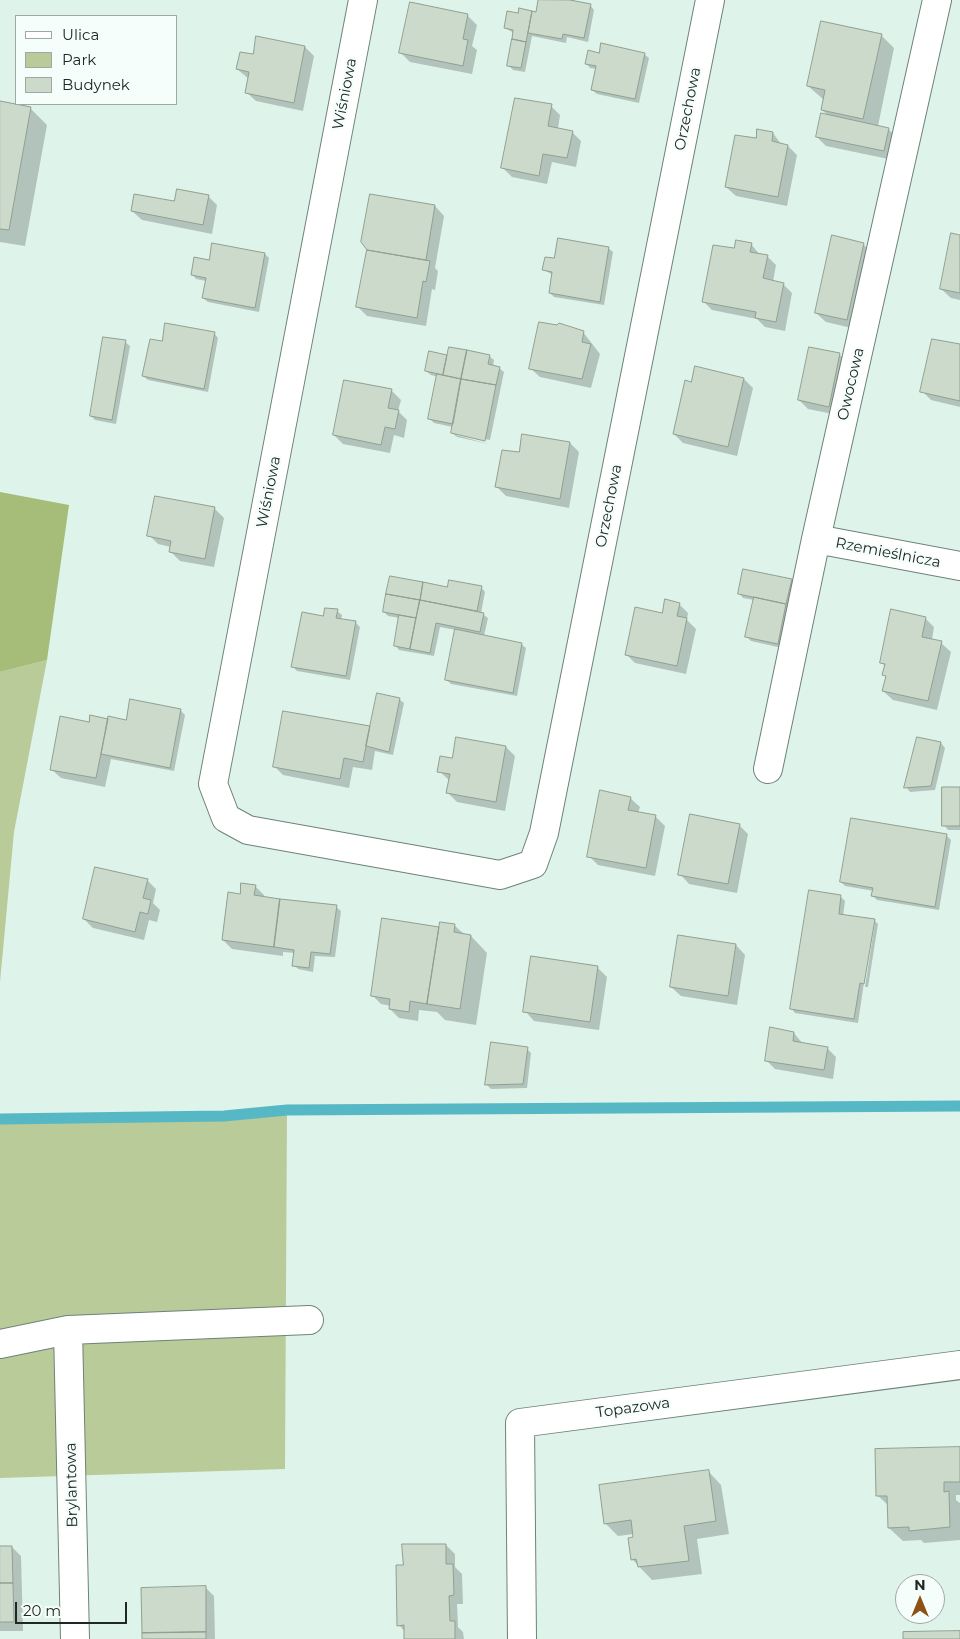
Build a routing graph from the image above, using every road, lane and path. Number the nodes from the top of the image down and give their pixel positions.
1 (362, 0) edge
2 (710, 0) edge
3 (937, 0) edge
4 (816, 539) junction
5 (960, 566) edge
6 (768, 769) dead end
7 (387, 855) joint
8 (309, 1320) dead end
9 (68, 1330) junction
10 (0, 1344) edge
11 (960, 1365) edge
12 (76, 1639) edge
13 (522, 1639) edge

1 - 7 street, Wiśniowa
2 - 7 street, Orzechowa
3 - 4 street, Owocowa
4 - 5 street, Rzemieślnicza
4 - 6 street, Owocowa
8 - 9 street
9 - 10 street
9 - 12 street, Brylantowa
11 - 13 street, Topazowa

